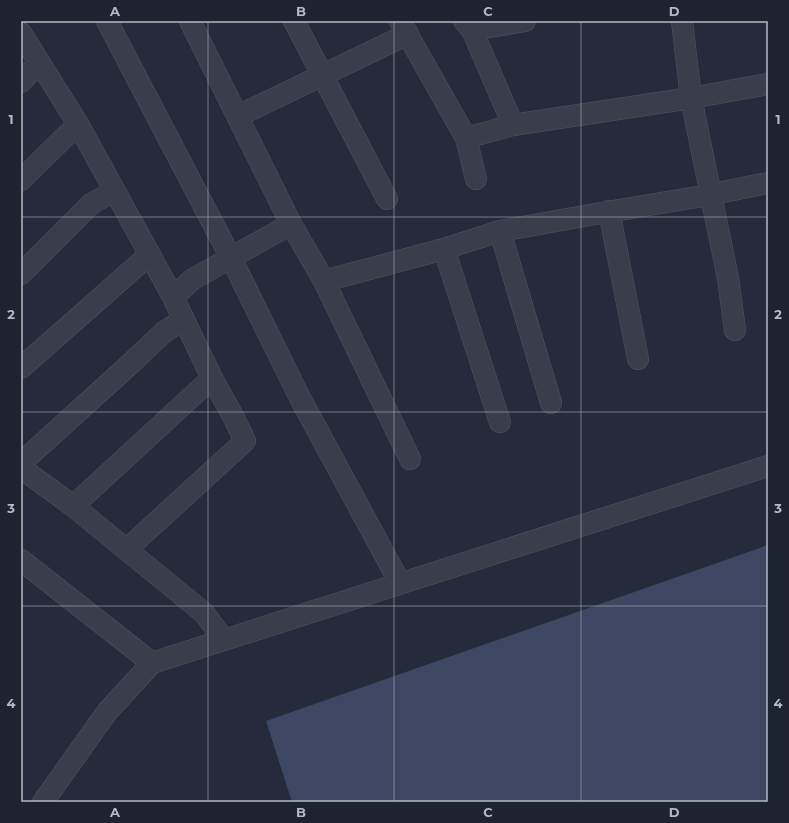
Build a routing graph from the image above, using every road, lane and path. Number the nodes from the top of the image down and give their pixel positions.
1 (107, 21) edge
2 (190, 21) edge
3 (294, 21) edge
4 (525, 21) edge
5 (682, 21) edge
6 (468, 25) edge
7 (404, 28) edge
8 (21, 33) edge
9 (39, 63) junction
10 (324, 76) junction
11 (21, 82) edge
12 (768, 84) edge
13 (691, 98) junction
14 (238, 116) junction
15 (78, 124) junction
16 (513, 125) junction
17 (466, 138) junction
18 (476, 179) dead end
19 (21, 180) edge
20 (768, 183) edge
21 (114, 191) junction
22 (711, 194) junction
23 (387, 199) dead end
24 (609, 211) junction
25 (291, 224) junction
26 (500, 232) junction
27 (444, 250) junction
28 (149, 255) junction
29 (231, 258) junction
30 (21, 274) edge
31 (324, 281) junction
32 (173, 297) junction
33 (184, 319) junction
34 (735, 330) dead end
35 (638, 359) dead end
36 (21, 368) edge
37 (212, 378) junction
38 (551, 403) dead end
39 (500, 422) dead end
40 (410, 460) dead end
41 (21, 463) edge
42 (768, 466) edge
43 (21, 468) edge
44 (73, 506) junction
45 (126, 549) junction
46 (21, 560) edge
47 (400, 583) junction
48 (224, 640) junction
49 (152, 663) junction
50 (43, 802) edge

1 - 29 street
2 - 14 street
3 - 10 street
4 - 6 street
5 - 13 street
6 - 16 street
7 - 10 street
7 - 17 street
8 - 9 street
9 - 11 street
9 - 15 street
10 - 14 street
10 - 23 street
12 - 13 street
13 - 16 street
13 - 22 street
14 - 25 street
15 - 19 street
15 - 21 street
16 - 17 street
17 - 18 street
20 - 22 street
21 - 28 street
21 - 30 street
22 - 24 street
22 - 34 street
24 - 26 street
24 - 35 street
25 - 29 street
25 - 31 street
26 - 27 street
26 - 38 street
27 - 31 street
27 - 39 street
28 - 32 street
28 - 36 street
29 - 32 street
29 - 47 street
31 - 40 street
32 - 33 street
33 - 37 street
33 - 41 street
37 - 44 street
37 - 45 street
42 - 47 street
43 - 44 street
44 - 45 street
45 - 48 street
46 - 49 street
47 - 48 street
48 - 49 street
49 - 50 street

